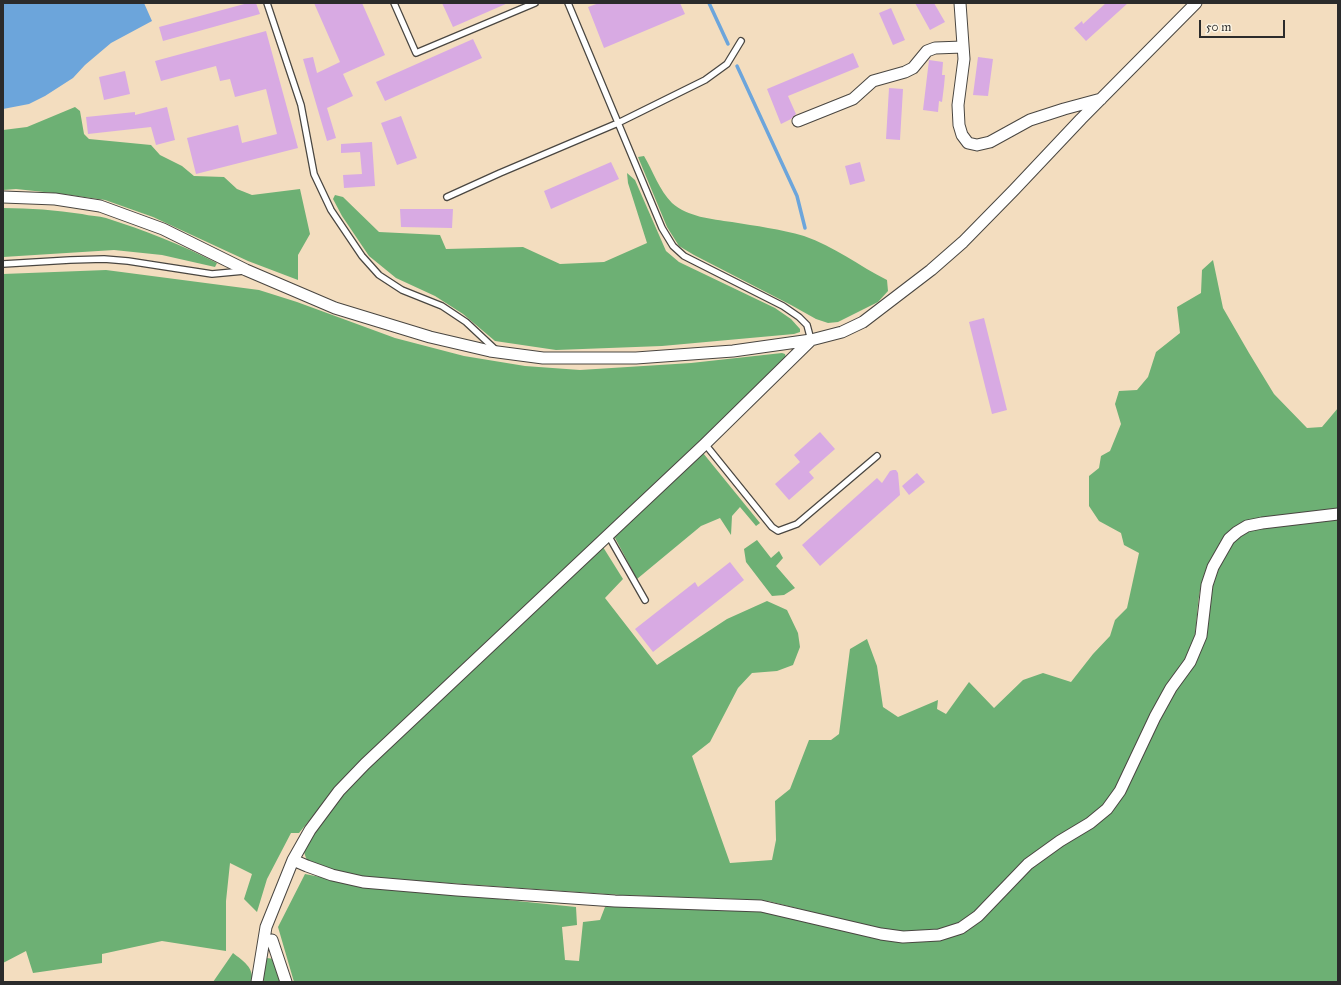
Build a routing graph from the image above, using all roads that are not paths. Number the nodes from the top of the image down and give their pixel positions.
1 (267, 3) edge
2 (394, 3) edge
3 (535, 3) edge
4 (568, 3) edge
5 (960, 3) edge
6 (1196, 3) edge
7 (741, 41) dead end
8 (963, 47) junction
9 (1101, 99) junction
10 (798, 121) dead end
11 (618, 123) junction
12 (3, 197) edge
13 (446, 198) dead end
14 (3, 264) edge
15 (246, 270) junction
16 (811, 340) junction
17 (498, 352) junction
18 (705, 444) junction
19 (877, 456) dead end
20 (1338, 514) edge
21 (608, 535) junction
22 (645, 600) dead end
23 (293, 860) junction
24 (272, 940) dead end
25 (257, 982) edge
26 (286, 982) edge

1 - 17 lane
2 - 3 lane
4 - 11 lane
5 - 8 street
6 - 9 street
7 - 11 lane
8 - 9 street
8 - 10 street
9 - 16 street
11 - 13 lane
11 - 16 lane
12 - 15 street
14 - 15 lane
15 - 17 street
16 - 17 street
16 - 18 street
18 - 19 lane
18 - 21 street
20 - 23 street
21 - 22 lane
21 - 23 street
23 - 25 street
24 - 26 street

